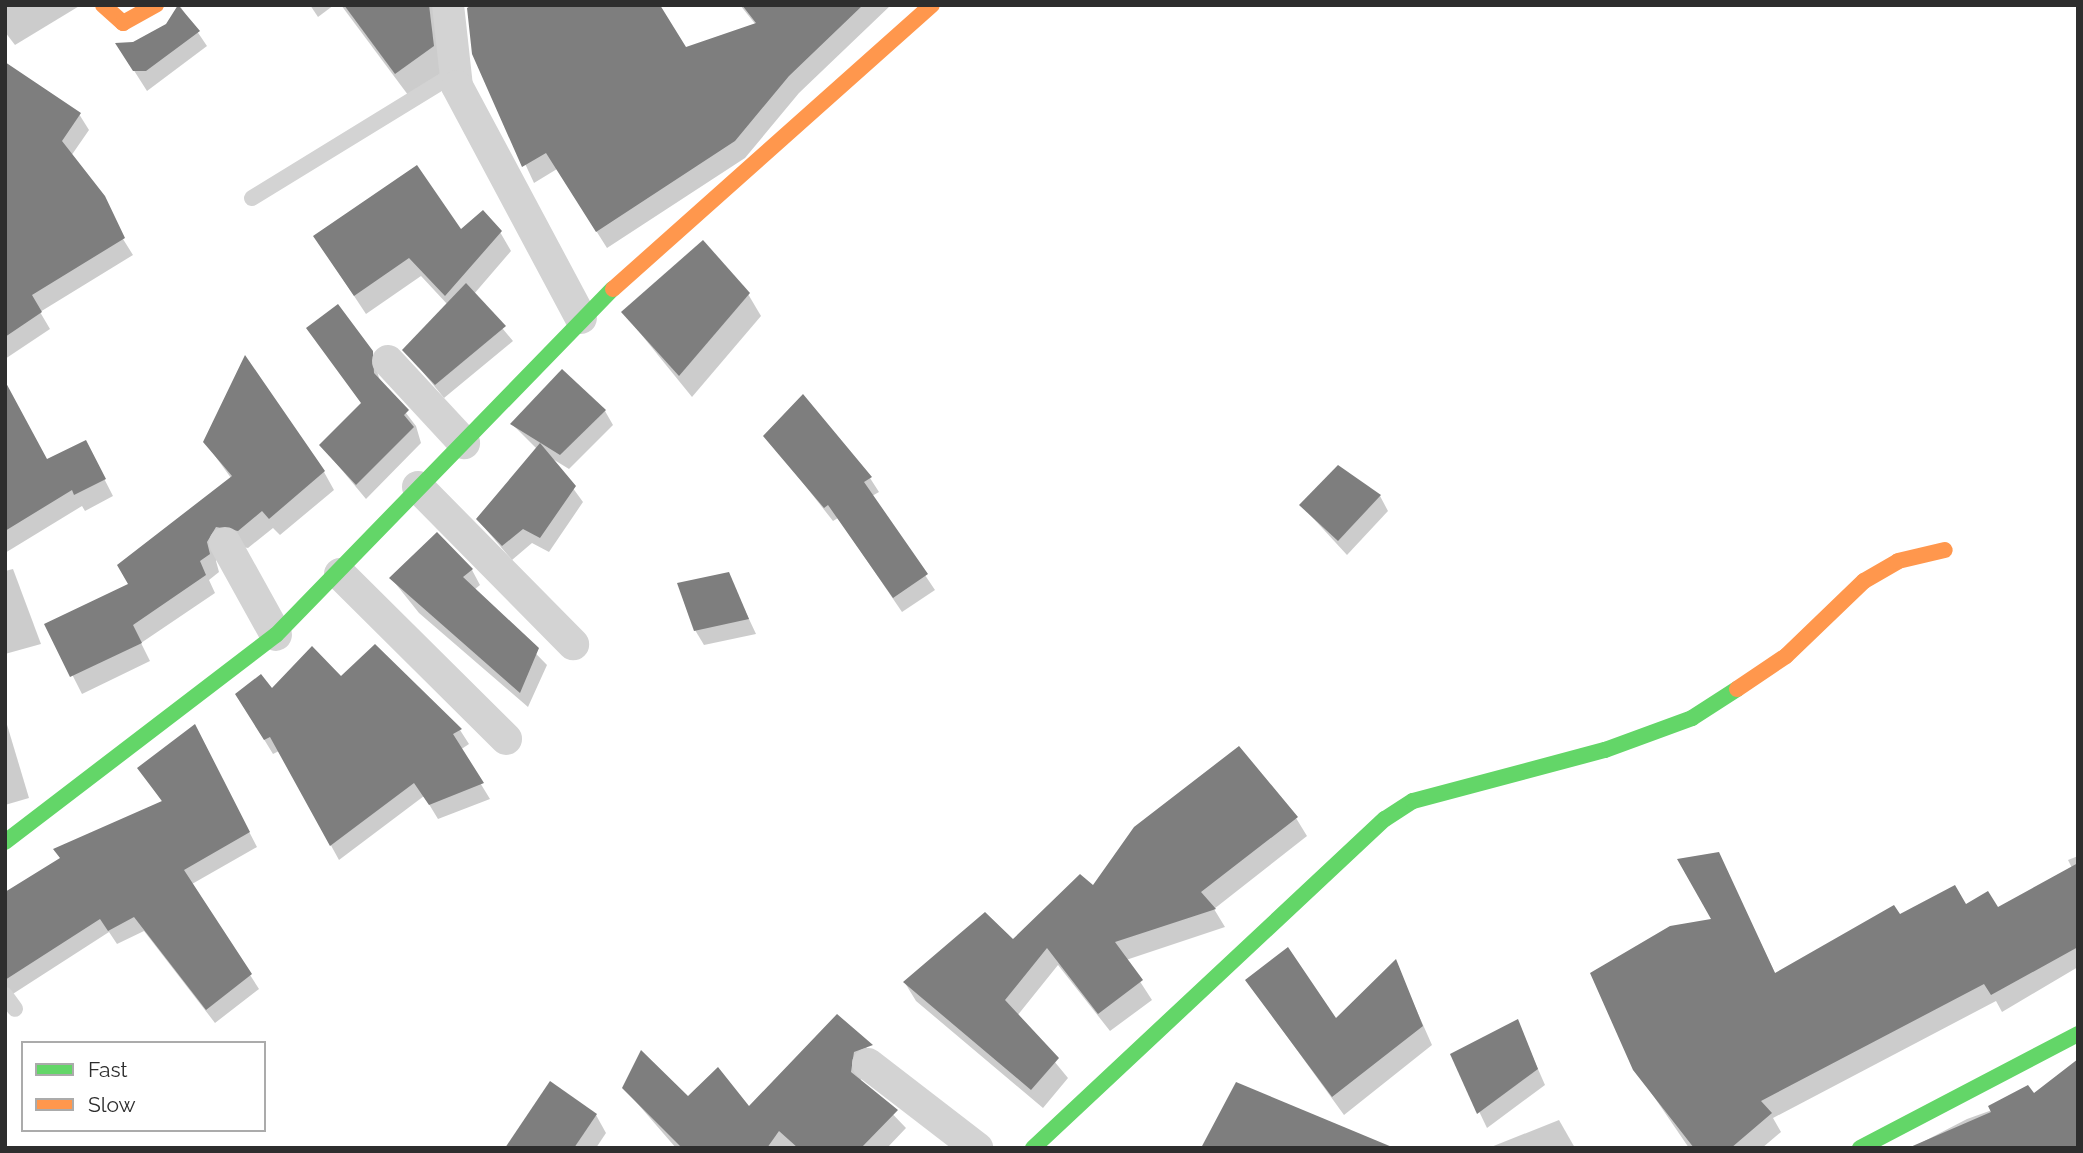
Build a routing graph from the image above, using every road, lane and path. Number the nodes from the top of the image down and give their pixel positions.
1 (103, 5) edge
2 (156, 5) edge
3 (448, 5) edge
4 (932, 5) edge
5 (454, 74) junction
6 (252, 198) dead end
7 (581, 318) junction
8 (387, 361) dead end
9 (464, 443) junction
10 (418, 487) junction
11 (225, 543) dead end
12 (1945, 550) dead end
13 (340, 574) junction
14 (276, 635) junction
15 (573, 645) dead end
16 (506, 739) dead end
17 (5, 842) edge
18 (5, 995) edge
19 (15, 1009) dead end
20 (2078, 1034) edge
21 (868, 1064) dead end
22 (977, 1148) edge
23 (1032, 1148) edge
24 (1860, 1148) edge

1 - 2 street
3 - 5 street
4 - 7 street
5 - 6 lane
5 - 7 street
7 - 9 street
8 - 9 street
9 - 10 street
10 - 13 street
10 - 15 street
11 - 14 street
12 - 23 street
13 - 14 street
13 - 16 street
14 - 17 street
18 - 19 lane
20 - 24 street
21 - 22 street

